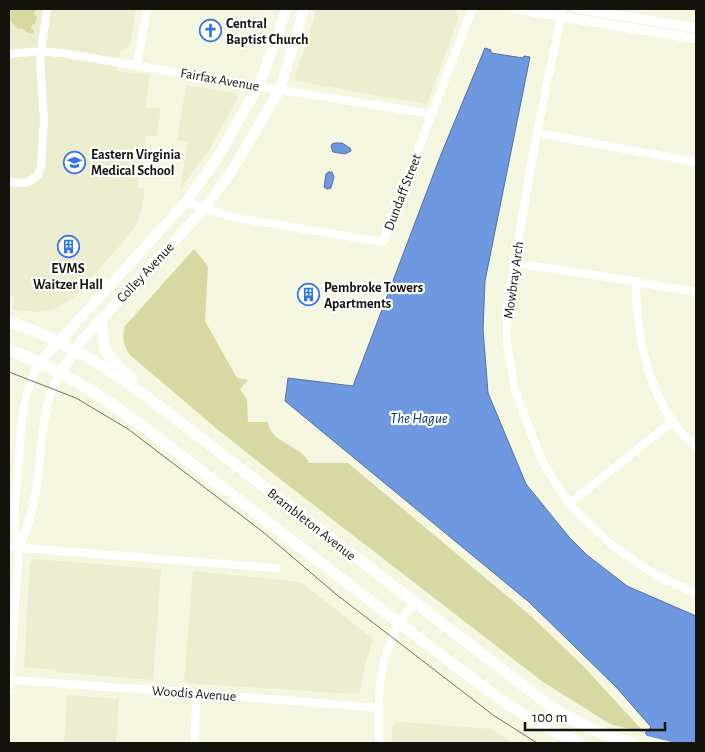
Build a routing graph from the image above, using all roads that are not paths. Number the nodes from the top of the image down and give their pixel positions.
1 (47, 9) edge
2 (147, 9) edge
3 (286, 9) edge
4 (304, 9) edge
5 (472, 9) edge
6 (515, 9) edge
7 (579, 9) edge
8 (540, 11) edge
9 (561, 12) edge
10 (696, 28) edge
11 (696, 39) edge
12 (41, 51) junction
13 (9, 54) edge
14 (137, 65) junction
15 (258, 86) junction
16 (280, 89) junction
17 (432, 114) junction
18 (537, 133) junction
19 (696, 162) edge
20 (9, 182) edge
21 (186, 202) junction
22 (204, 209) junction
23 (514, 263) junction
24 (636, 282) junction
25 (696, 292) edge
26 (102, 318) junction
27 (9, 322) edge
28 (58, 341) junction
29 (75, 349) junction
30 (9, 350) edge
31 (40, 362) junction
32 (60, 373) junction
33 (163, 409) junction
34 (673, 421) junction
35 (696, 446) edge
36 (569, 504) junction
37 (9, 547) edge
38 (19, 548) junction
39 (276, 568) dead end
40 (696, 593) edge
41 (414, 602) junction
42 (399, 623) junction
43 (10, 680) edge
44 (9, 692) edge
45 (197, 693) junction
46 (378, 708) junction
47 (194, 743) edge
48 (379, 743) edge
49 (580, 743) edge
50 (632, 743) edge

1 - 12 street
2 - 14 street
3 - 15 main road, Colley Avenue
4 - 16 main road, Colley Avenue
5 - 17 street, Dundaff Street
6 - 8 street
7 - 10 street
8 - 9 street
9 - 11 street
9 - 18 street, Mowbray Arch
12 - 13 street, Fairfax Avenue
12 - 14 street, Fairfax Avenue
12 - 20 street
14 - 15 street, Fairfax Avenue
15 - 16 street, Fairfax Avenue
15 - 21 main road, Colley Avenue
16 - 17 street, Fairfax Avenue
16 - 22 main road, Colley Avenue
17 - 22 street, Dundaff Street
18 - 19 street
18 - 23 street, Mowbray Arch
21 - 22 street, Dundaff Street
21 - 28 main road, Colley Avenue
22 - 26 main road, Colley Avenue
23 - 24 street
23 - 36 street, Mowbray Arch
24 - 25 street
24 - 34 street
26 - 29 main road, Colley Avenue
26 - 33 main road
27 - 28 main road, Brambleton Avenue
28 - 29 main road, Brambleton Avenue
28 - 31 main road, Colley Avenue
29 - 32 main road, Colley Avenue
29 - 33 main road, Brambleton Avenue
30 - 31 main road, Brambleton Avenue
31 - 32 main road, Brambleton Avenue
31 - 38 street, Colley Avenue
32 - 38 street, Colley Avenue
32 - 42 main road, Brambleton Avenue
33 - 41 main road, Brambleton Avenue
34 - 35 street
34 - 36 street
36 - 40 street, Mowbray Arch
37 - 38 street
38 - 39 street
38 - 43 street, Colley Avenue
41 - 42 street
41 - 50 main road, Brambleton Avenue
42 - 46 street
42 - 49 main road, Brambleton Avenue
43 - 44 street, Colley Avenue
43 - 45 street, Woodis Avenue
45 - 46 street, Woodis Avenue
45 - 47 street
46 - 48 street

